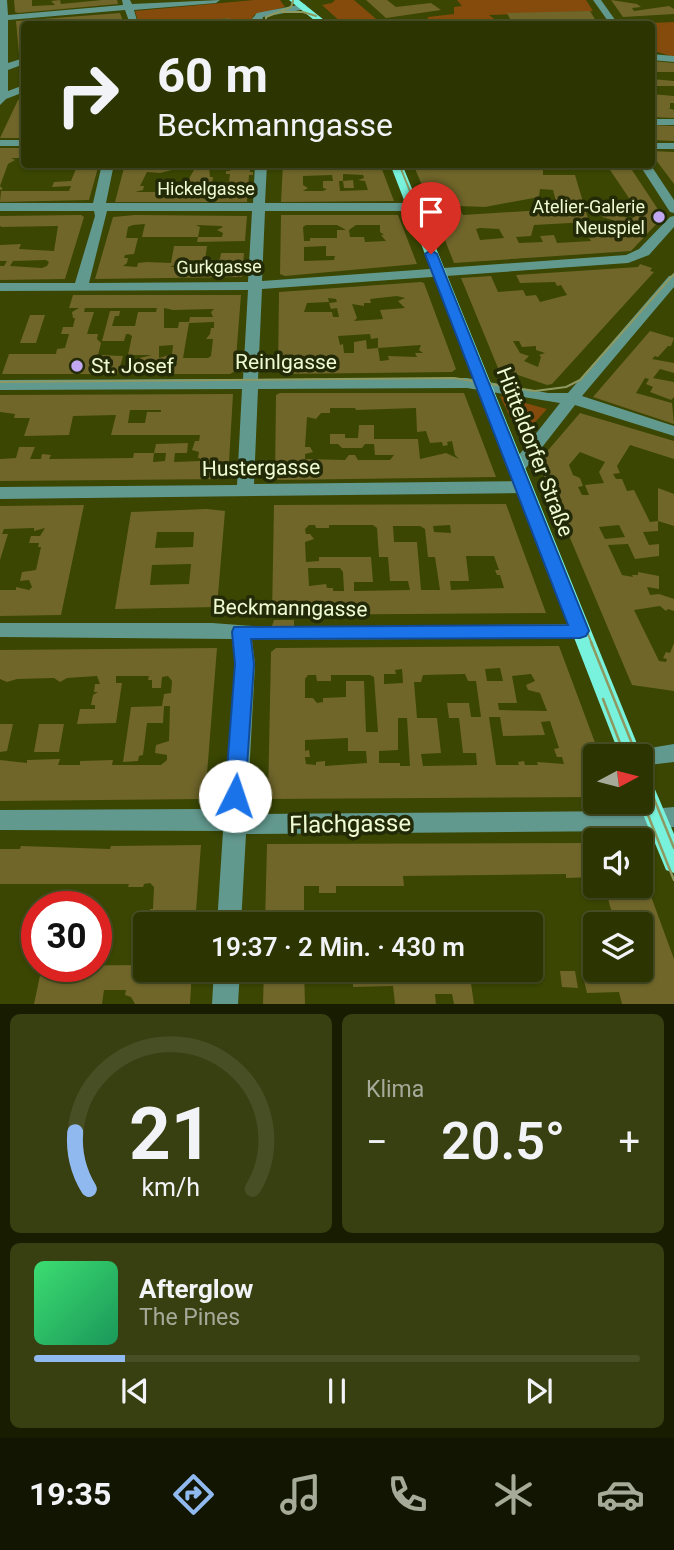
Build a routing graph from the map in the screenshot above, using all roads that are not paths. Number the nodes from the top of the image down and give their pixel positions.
1 (3, 0) edge
2 (216, 0) edge
3 (293, 0) edge
4 (597, 0) edge
5 (127, 4) edge
6 (303, 8) junction
7 (2, 18) edge
8 (133, 21) edge
9 (257, 21) edge
10 (320, 21) edge
11 (612, 21) edge
12 (655, 57) edge
13 (674, 59) edge
14 (21, 62) edge
15 (1, 69) edge
16 (21, 89) edge
17 (1, 99) edge
18 (655, 122) edge
19 (674, 122) edge
20 (0, 143) edge
21 (21, 143) edge
22 (655, 146) edge
23 (674, 146) edge
24 (107, 168) edge
25 (261, 168) edge
26 (398, 168) edge
27 (647, 168) edge
28 (260, 206) junction
29 (412, 206) junction
30 (0, 207) edge
31 (99, 207) junction
32 (674, 208) edge
33 (674, 220) edge
34 (439, 272) junction
35 (674, 279) edge
36 (256, 281) junction
37 (0, 287) edge
38 (81, 287) junction
39 (250, 383) junction
40 (0, 385) edge
41 (483, 386) junction
42 (571, 398) junction
43 (674, 432) edge
44 (516, 469) junction
45 (523, 487) junction
46 (245, 491) junction
47 (0, 493) edge
48 (0, 630) edge
49 (580, 631) junction
50 (241, 632) junction
51 (626, 744) edge
52 (674, 753) edge
53 (653, 755) edge
54 (653, 800) edge
55 (666, 819) edge
56 (0, 820) edge
57 (233, 822) junction
58 (674, 862) edge
59 (229, 912) edge
60 (226, 982) edge
61 (225, 1004) edge

1 - 7 street
2 - 5 street
3 - 6 main road
4 - 11 street
5 - 7 street
5 - 8 street
6 - 9 street
6 - 10 main road
7 - 15 street
12 - 13 street
14 - 15 street
15 - 17 street
16 - 17 street
18 - 19 street
20 - 21 street
22 - 23 street
24 - 31 street
25 - 28 street
26 - 29 main road, Hütteldorfer Straße
27 - 32 street
28 - 29 street, Hickelgasse
28 - 31 street, Hickelgasse
28 - 36 street
29 - 34 main road, Hütteldorfer Straße
30 - 31 street, Hickelgasse
31 - 38 street
33 - 34 street, Gurkgasse
34 - 36 street, Gurkgasse
34 - 41 main road, Hütteldorfer Straße
35 - 42 street
36 - 38 street, Gurkgasse
36 - 39 street
37 - 38 street, Gurkgasse
39 - 40 street, Reinlgasse
39 - 41 street, Reinlgasse
39 - 46 street
41 - 42 street, Reinlgasse
41 - 44 main road, Hütteldorfer Straße
42 - 43 street, Reinlgasse
42 - 44 street
44 - 45 main road, Hütteldorfer Straße
45 - 46 street, Hustergasse
45 - 49 main road, Hütteldorfer Straße
46 - 47 street, Hustergasse
48 - 50 street, Beckmanngasse
49 - 50 street, Beckmanngasse
49 - 51 main road, Hütteldorfer Straße
50 - 57 street
52 - 53 street
54 - 55 main road
55 - 57 street, Flachgasse
55 - 58 main road
56 - 57 street, Flachgasse
57 - 59 street
60 - 61 street

